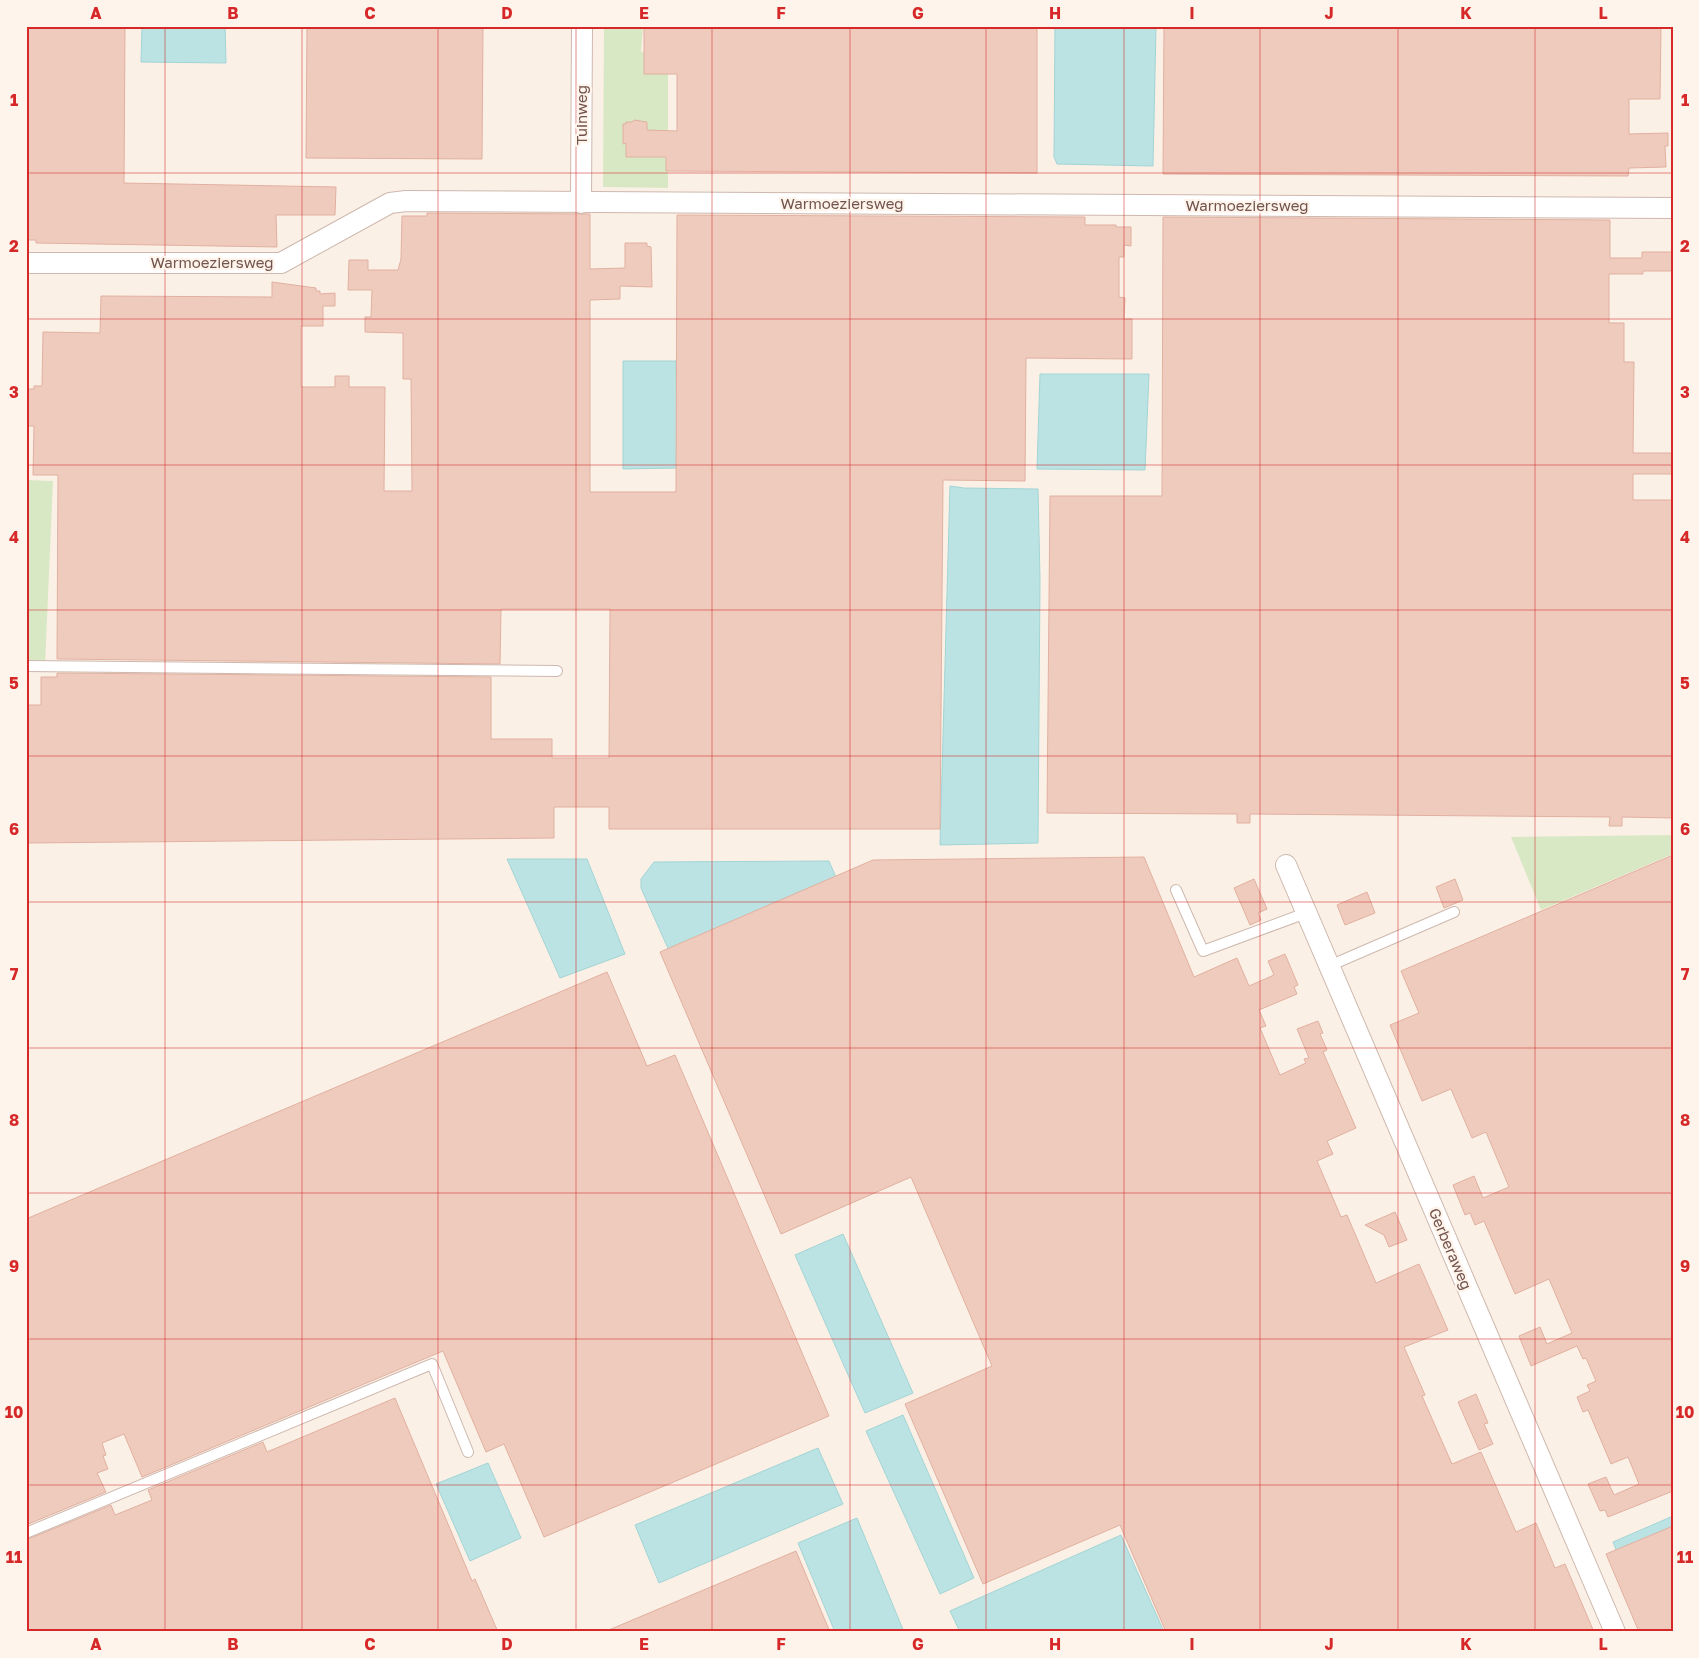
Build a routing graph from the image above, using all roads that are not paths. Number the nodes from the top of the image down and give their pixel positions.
1 (582, 26) edge
2 (581, 203) junction
3 (1673, 208) edge
4 (26, 263) edge
5 (26, 666) edge
6 (557, 671) dead end
7 (1286, 865) dead end
8 (1176, 890) dead end
9 (1306, 912) junction
10 (1454, 912) dead end
11 (1328, 966) junction
12 (468, 1452) dead end
13 (26, 1533) edge
14 (1615, 1632) edge

1 - 2 street, Tuinweg
2 - 3 street, Warmoeziersweg
2 - 4 street, Warmoeziersweg
5 - 6 lane
7 - 9 street, Gerberaweg
8 - 9 lane
9 - 11 street, Gerberaweg
10 - 11 lane
11 - 14 street, Gerberaweg
12 - 13 lane

